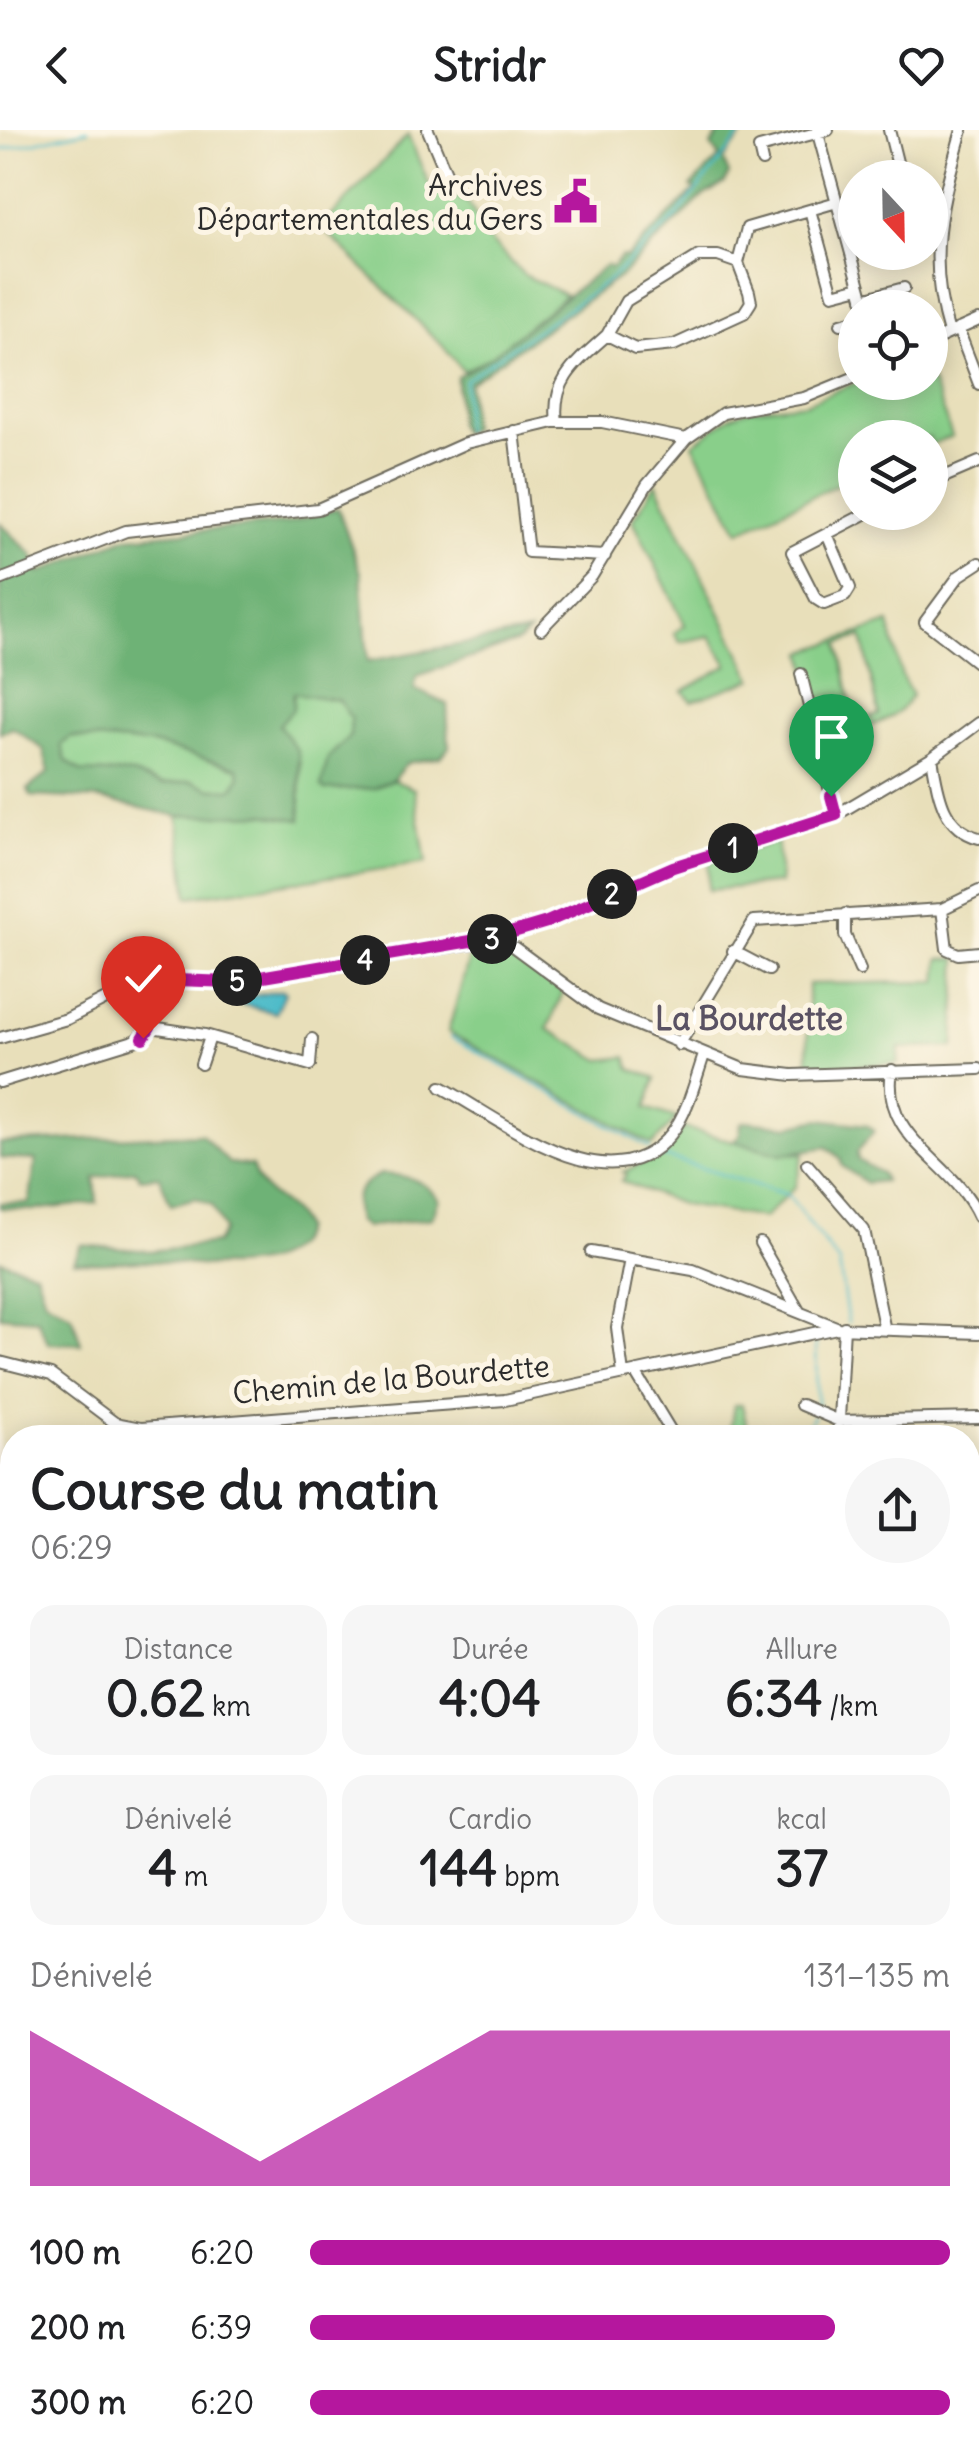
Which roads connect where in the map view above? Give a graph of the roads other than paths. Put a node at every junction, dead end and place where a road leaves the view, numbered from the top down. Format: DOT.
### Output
graph roads {
  1 [pos="428,130"];
  2 [pos="888,130"];
  3 [pos="962,130"];
  4 [pos="821,131"];
  5 [pos="896,160"];
  6 [pos="762,161"];
  7 [pos="446,173"];
  8 [pos="948,180"];
  9 [pos="838,208"];
  10 [pos="810,210"];
  11 [pos="738,263"];
  12 [pos="855,270"];
  13 [pos="936,270"];
  14 [pos="860,287"];
  15 [pos="904,288"];
  16 [pos="861,290"];
  17 [pos="899,290"];
  18 [pos="979,320"];
  19 [pos="953,331"];
  20 [pos="948,333"];
  21 [pos="607,335"];
  22 [pos="838,384"];
  23 [pos="979,384"];
  24 [pos="557,422"];
  25 [pos="514,431"];
  26 [pos="686,439"];
  27 [pos="979,462"];
  28 [pos="948,475"];
  29 [pos="838,528"];
  30 [pos="827,534"];
  31 [pos="605,556"];
  32 [pos="979,563"];
  33 [pos="0,580"];
  34 [pos="540,629"];
  35 [pos="979,664"];
  36 [pos="801,674"];
  37 [pos="979,723"];
  38 [pos="932,758"];
  39 [pos="836,815"];
  40 [pos="979,838"];
  41 [pos="979,891"];
  42 [pos="942,908"];
  43 [pos="844,914"];
  44 [pos="500,936"];
  45 [pos="733,951"];
  46 [pos="979,952"];
  47 [pos="769,970"];
  48 [pos="860,970"];
  49 [pos="150,979"];
  50 [pos="150,1027"];
  51 [pos="210,1036"];
  52 [pos="0,1038"];
  53 [pos="312,1038"];
  54 [pos="679,1045"];
  55 [pos="704,1055"];
  56 [pos="201,1064"];
  57 [pos="979,1068"];
  58 [pos="892,1070"];
  59 [pos="0,1082"];
  60 [pos="441,1087"];
  61 [pos="806,1164"];
  62 [pos="974,1196"];
  63 [pos="979,1217"];
  64 [pos="760,1244"];
  65 [pos="590,1252"];
  66 [pos="630,1259"];
  67 [pos="800,1312"];
  68 [pos="884,1326"];
  69 [pos="840,1327"];
  70 [pos="979,1333"];
  71 [pos="0,1362"];
  72 [pos="629,1373"];
  73 [pos="801,1405"];
  74 [pos="979,1418"];
  75 [pos="839,1421"];
  76 [pos="124,1425"];
  77 [pos="179,1425"];
  78 [pos="666,1425"];
  79 [pos="839,1425"];
  1 -- 7 [label="street"];
  2 -- 5 [label="street"];
  3 -- 8 [label="street"];
  4 -- 6 [label="street"];
  4 -- 9 [label="street"];
  9 -- 10 [label="street"];
  10 -- 11 [label="street"];
  10 -- 14 [label="street"];
  11 -- 21 [label="street"];
  11 -- 21 [label="street"];
  12 -- 14 [label="street"];
  13 -- 19 [label="street"];
  14 -- 16 [label="street"];
  15 -- 17 [label="street"];
  18 -- 19 [label="street"];
  19 -- 20 [label="street"];
  19 -- 23 [label="street"];
  21 -- 24 [label="street"];
  22 -- 26 [label="street"];
  24 -- 25 [label="street"];
  24 -- 26 [label="street"];
  25 -- 31 [label="street"];
  25 -- 33 [label="street"];
  26 -- 31 [label="street"];
  27 -- 28 [label="street"];
  29 -- 30 [label="street"];
  30 -- 30 [label="street"];
  31 -- 34 [label="street"];
  32 -- 35 [label="street"];
  36 -- 39 [label="street"];
  37 -- 38 [label="street"];
  38 -- 39 [label="street"];
  38 -- 40 [label="street"];
  39 -- 44 [label="street"];
  41 -- 42 [label="street"];
  42 -- 43 [label="street"];
  42 -- 46 [label="street"];
  43 -- 45 [label="street"];
  43 -- 48 [label="street"];
  44 -- 49 [label="street"];
  44 -- 54 [label="street"];
  45 -- 47 [label="street"];
  45 -- 54 [label="street"];
  49 -- 50 [label="street"];
  49 -- 52 [label="street"];
  50 -- 51 [label="street"];
  50 -- 59 [label="street"];
  51 -- 53 [label="street"];
  51 -- 56 [label="street"];
  54 -- 55 [label="street"];
  55 -- 58 [label="street"];
  55 -- 60 [label="street"];
  57 -- 58 [label="street"];
  58 -- 62 [label="street"];
  61 -- 68 [label="street"];
  62 -- 63 [label="street"];
  64 -- 67 [label="street"];
  65 -- 66 [label="street"];
  66 -- 67 [label="street"];
  66 -- 72 [label="street"];
  67 -- 69 [label="street"];
  68 -- 69 [label="street, Chemin de la Bourdette"];
  68 -- 70 [label="street, Chemin de la Bourdette"];
  69 -- 72 [label="street, Chemin de la Bourdette"];
  69 -- 75 [label="street"];
  71 -- 76 [label="street, Chemin de la Bourdette"];
  72 -- 77 [label="street, Chemin de la Bourdette"];
  72 -- 78 [label="street"];
  73 -- 75 [label="street"];
  74 -- 75 [label="street"];
  75 -- 79 [label="street"];
}
